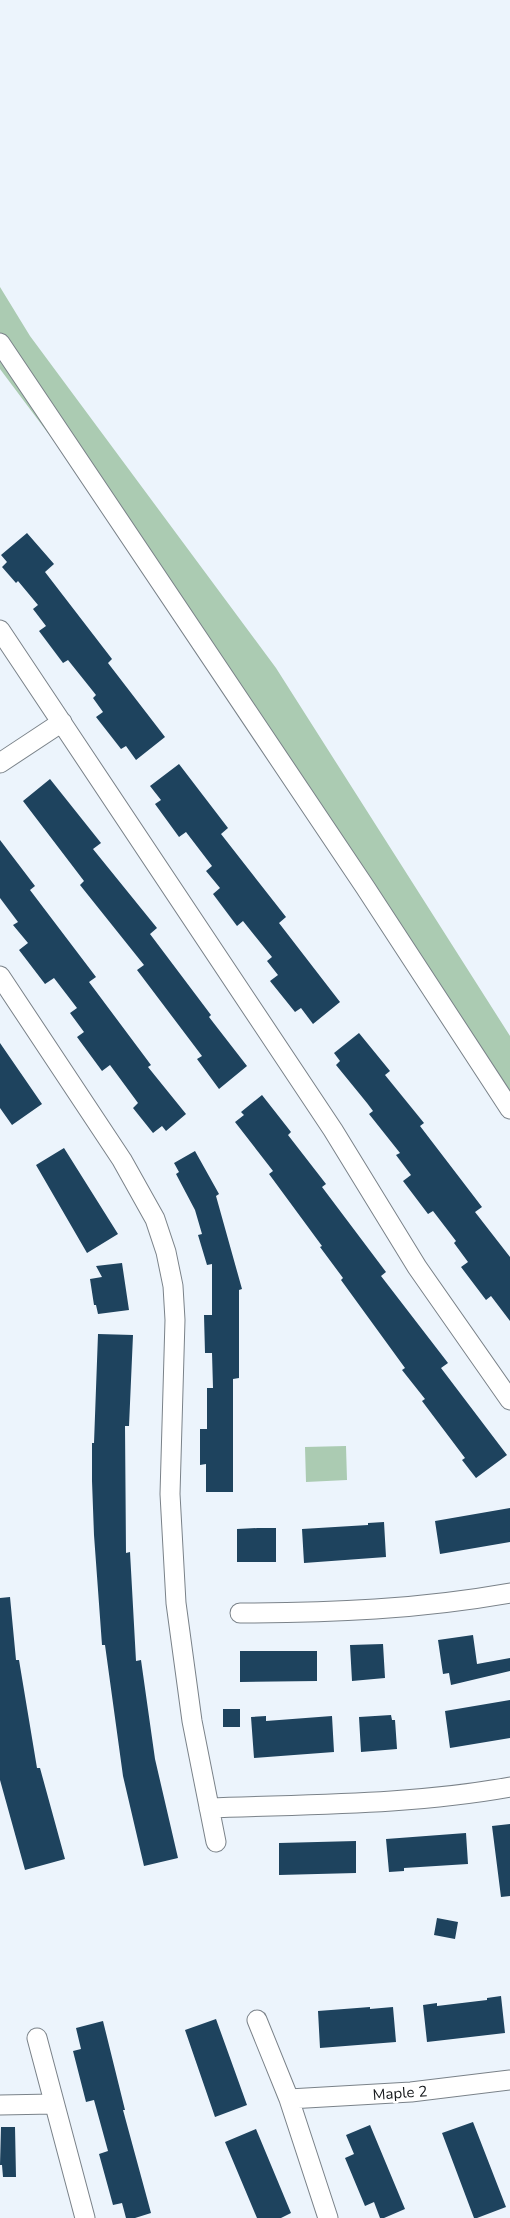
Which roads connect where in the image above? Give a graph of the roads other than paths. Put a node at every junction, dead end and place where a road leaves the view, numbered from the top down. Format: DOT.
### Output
graph roads {
  1 [pos="0,343"];
  2 [pos="0,630"];
  3 [pos="62,722"];
  4 [pos="0,763"];
  5 [pos="0,976"];
  6 [pos="510,1109"];
  7 [pos="510,1400"];
  8 [pos="510,1593"];
  9 [pos="240,1613"];
  10 [pos="510,1787"];
  11 [pos="209,1808"];
  12 [pos="216,1842"];
  13 [pos="257,2020"];
  14 [pos="37,2038"];
  15 [pos="508,2086"];
  16 [pos="290,2099"];
  17 [pos="53,2104"];
  18 [pos="0,2105"];
  19 [pos="85,2218"];
  20 [pos="328,2218"];
  1 -- 6 [label="street"];
  2 -- 3 [label="street"];
  3 -- 4 [label="street"];
  3 -- 7 [label="street"];
  5 -- 11 [label="street"];
  8 -- 9 [label="street"];
  10 -- 11 [label="street"];
  11 -- 12 [label="street"];
  13 -- 16 [label="street"];
  14 -- 17 [label="street"];
  15 -- 16 [label="street, Maple 2"];
  16 -- 20 [label="street"];
  17 -- 18 [label="street"];
  17 -- 19 [label="street"];
}
